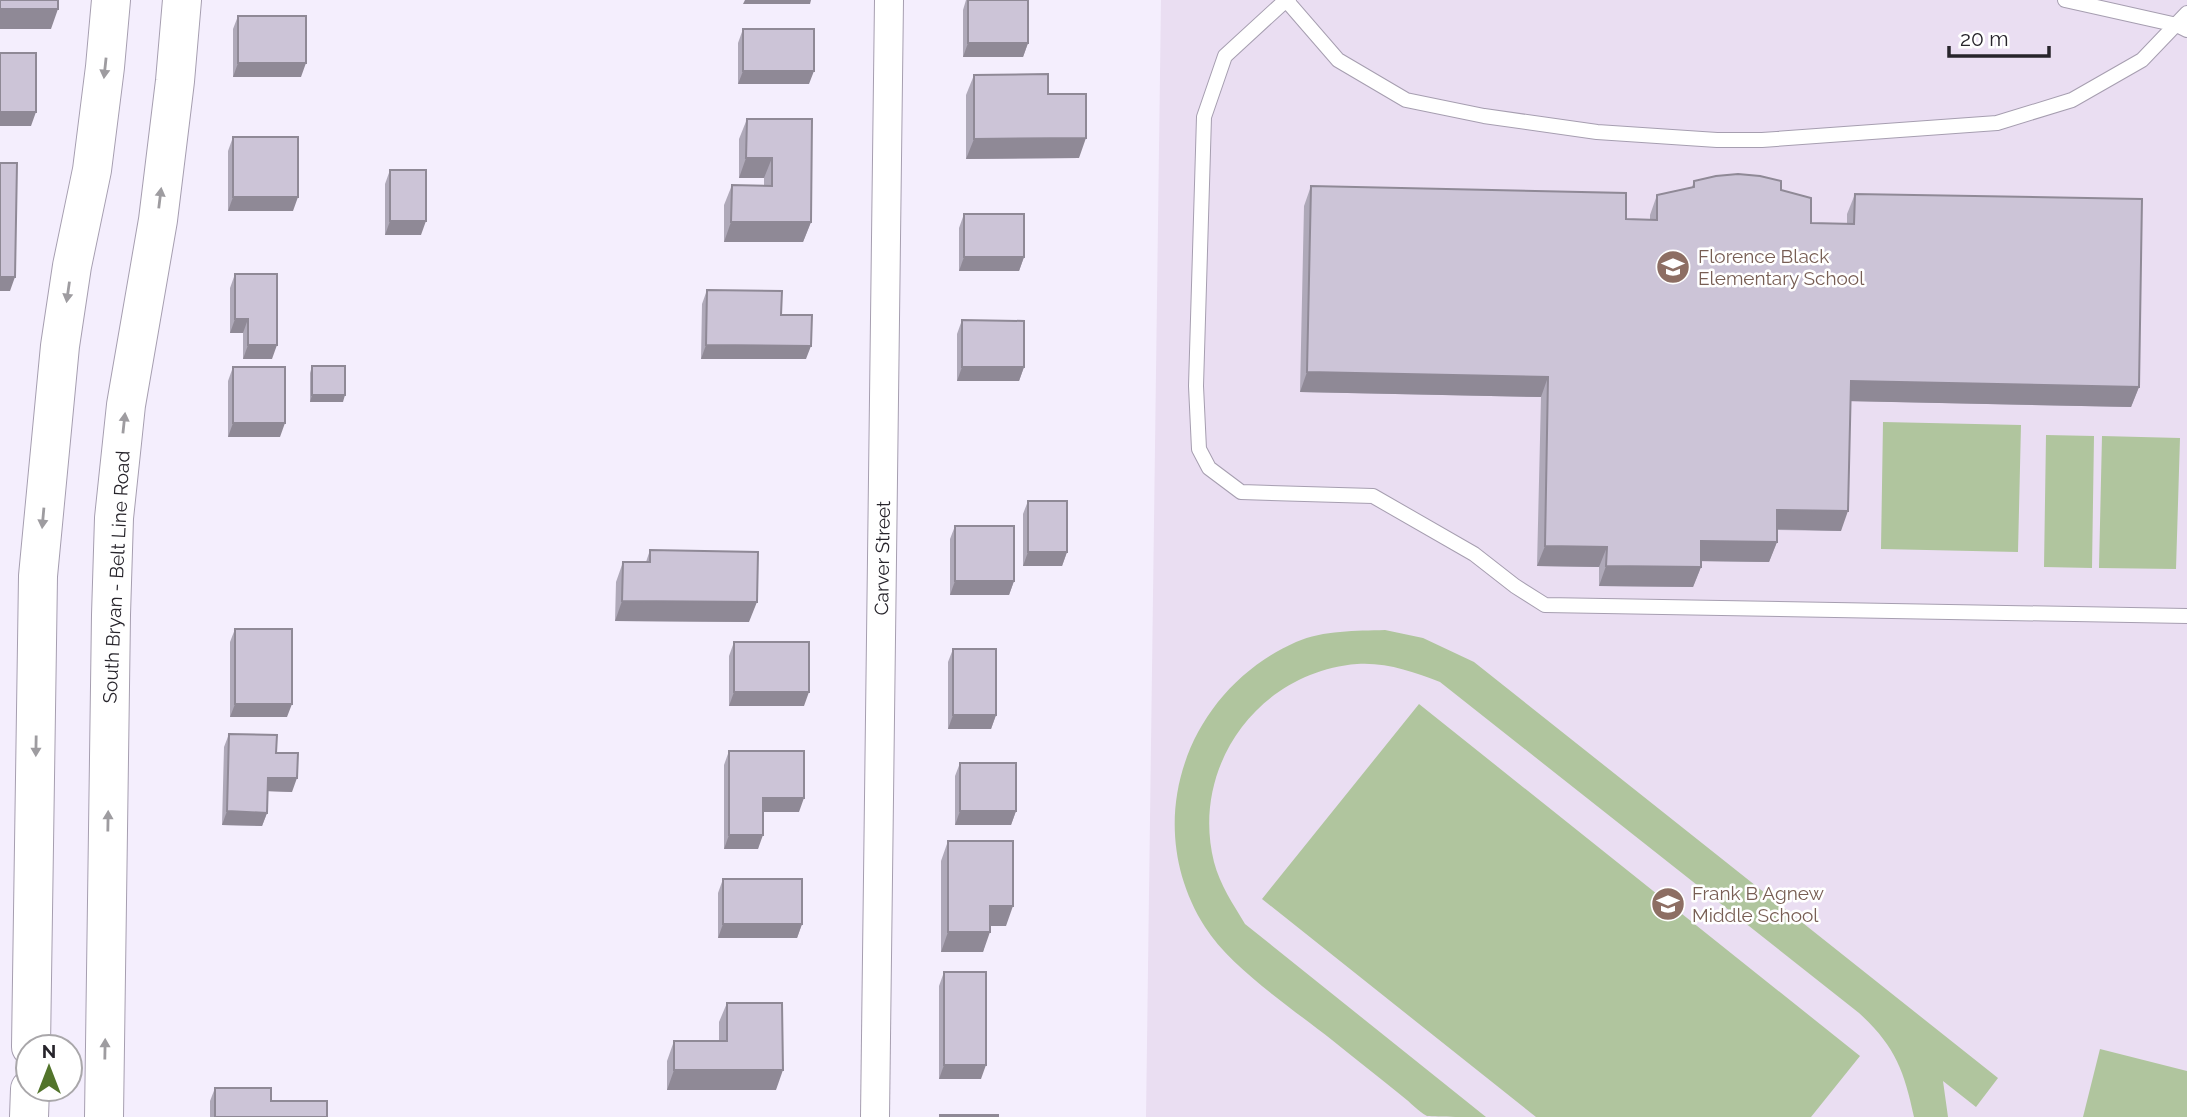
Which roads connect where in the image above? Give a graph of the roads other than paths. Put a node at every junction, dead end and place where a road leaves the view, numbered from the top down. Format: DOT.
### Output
graph roads {
  1 [pos="111,0"];
  2 [pos="182,0"];
  3 [pos="889,0"];
  4 [pos="1287,0"];
  5 [pos="2065,0"];
  6 [pos="2187,13"];
  7 [pos="2182,28"];
  8 [pos="2187,616"];
  9 [pos="31,1033"];
  10 [pos="104,1117"];
  11 [pos="875,1117"];
  1 -- 9 [label="main road, one-way"];
  10 -- 2 [label="main road, South Bryan - Belt Line Road, one-way"];
  3 -- 11 [label="street, Carver Street"];
  4 -- 7 [label="lane"];
  4 -- 8 [label="lane"];
  5 -- 7 [label="lane"];
  6 -- 7 [label="lane"];
}
